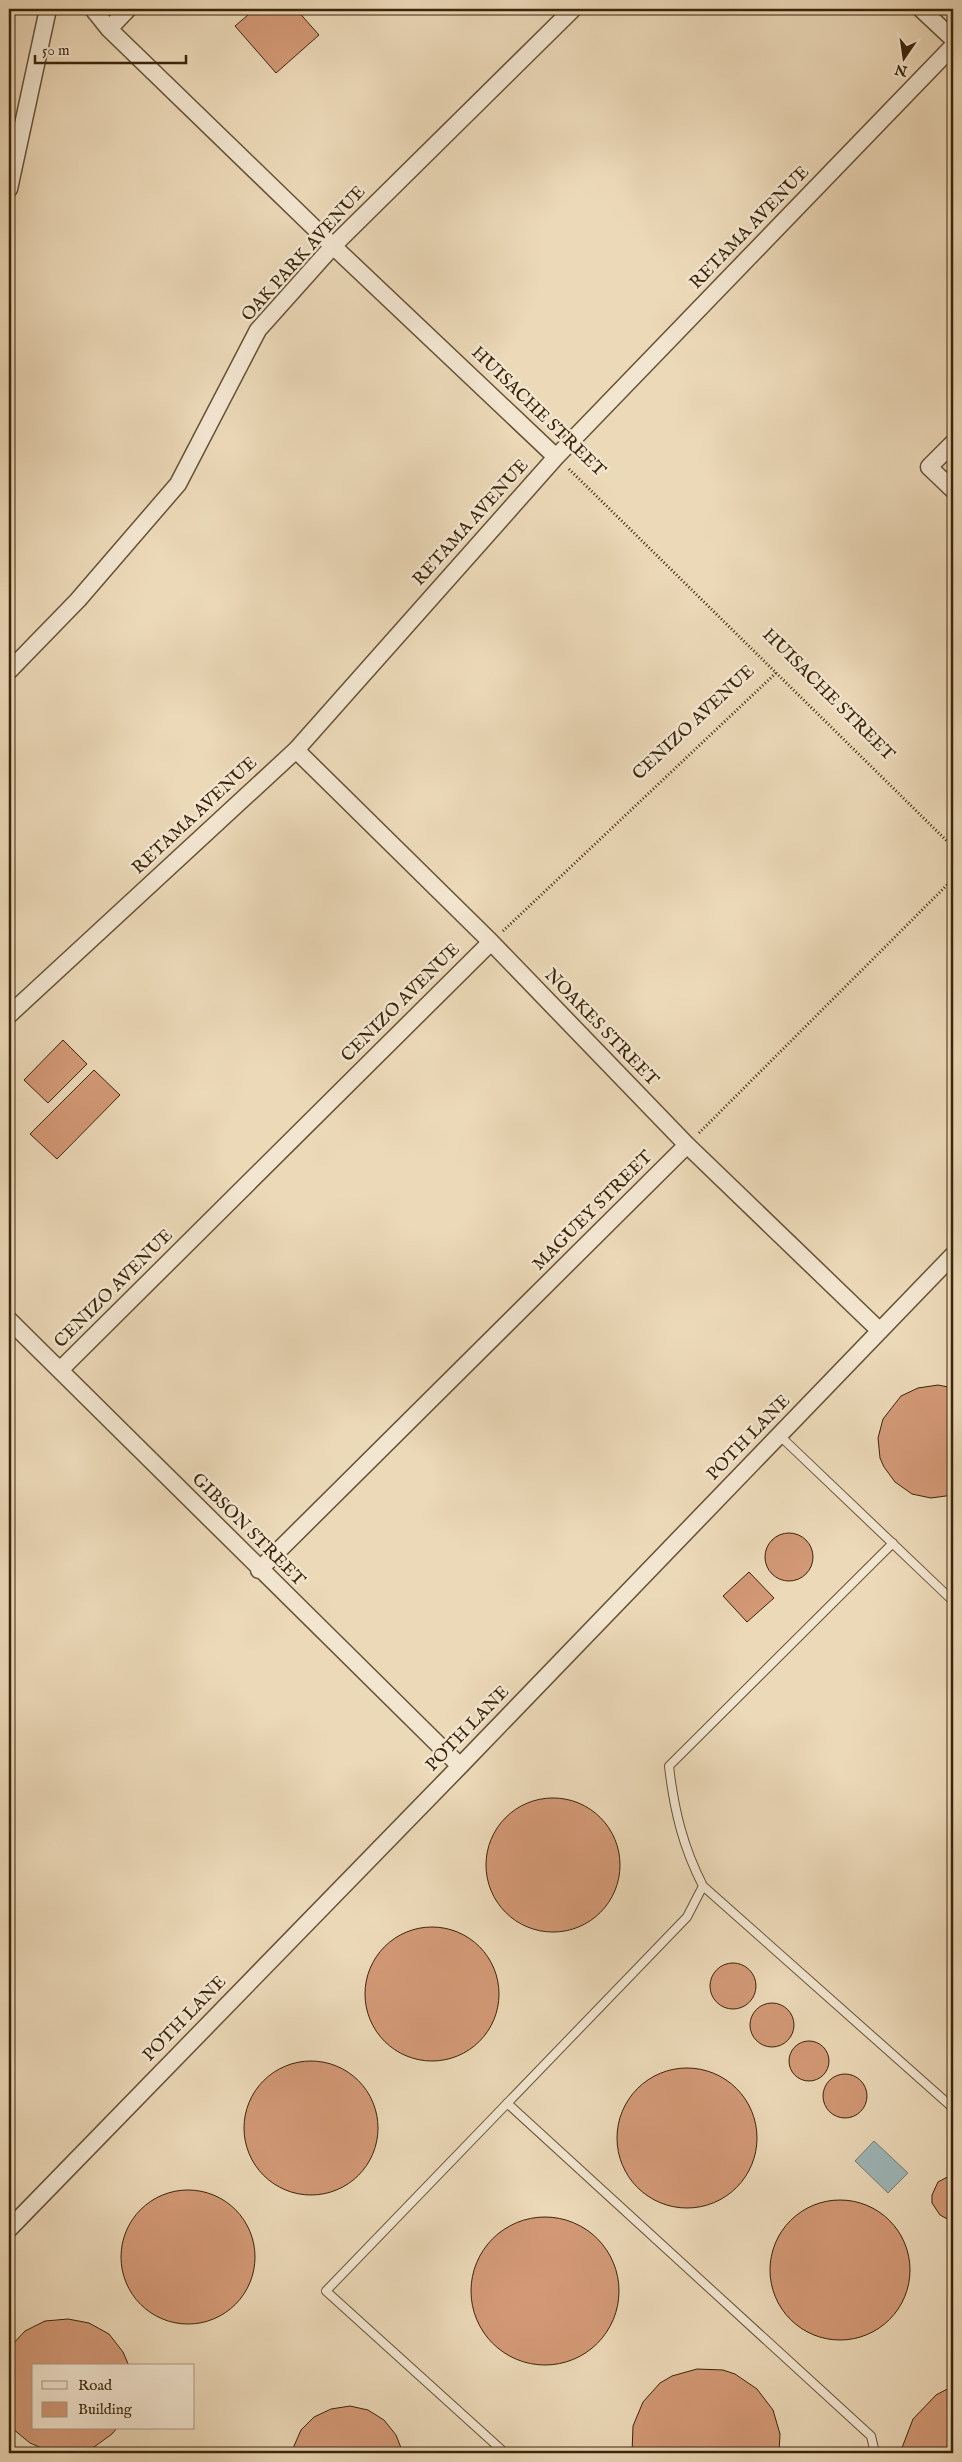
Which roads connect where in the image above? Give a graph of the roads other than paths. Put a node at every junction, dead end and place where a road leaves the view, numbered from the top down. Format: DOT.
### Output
graph roads {
  1 [pos="48,9"];
  2 [pos="92,9"];
  3 [pos="128,9"];
  4 [pos="573,9"];
  5 [pos="921,9"];
  6 [pos="109,29"];
  7 [pos="953,39"];
  8 [pos="953,46"];
  9 [pos="9,189"];
  10 [pos="333,246"];
  11 [pos="953,443"];
  12 [pos="556,457"];
  13 [pos="953,490"];
  14 [pos="9,671"];
  15 [pos="296,750"];
  16 [pos="490,942"];
  17 [pos="9,1015"];
  18 [pos="687,1145"];
  19 [pos="953,1255"];
  20 [pos="9,1320"];
  21 [pos="880,1331"];
  22 [pos="60,1370"];
  23 [pos="780,1435"];
  24 [pos="893,1543"];
  25 [pos="259,1570"];
  26 [pos="953,1601"];
  27 [pos="460,1766"];
  28 [pos="704,1886"];
  29 [pos="507,2103"];
  30 [pos="953,2108"];
  31 [pos="9,2229"];
  32 [pos="505,2453"];
  33 [pos="875,2453"];
  1 -- 9 [label="street"];
  2 -- 6 [label="street, HUISACHE STREET"];
  3 -- 6 [label="street"];
  4 -- 10 [label="street, OAK PARK AVENUE"];
  5 -- 7 [label="street"];
  6 -- 10 [label="street, HUISACHE STREET"];
  8 -- 12 [label="street, RETAMA AVENUE"];
  10 -- 12 [label="street, HUISACHE STREET"];
  10 -- 14 [label="street, OAK PARK AVENUE"];
  11 -- 13 [label="street"];
  12 -- 15 [label="street, RETAMA AVENUE"];
  15 -- 16 [label="street, NOAKES STREET"];
  15 -- 17 [label="street, RETAMA AVENUE"];
  16 -- 18 [label="street, NOAKES STREET"];
  16 -- 22 [label="street, CENIZO AVENUE"];
  18 -- 21 [label="street, NOAKES STREET"];
  18 -- 25 [label="street, MAGUEY STREET"];
  19 -- 21 [label="street, POTH LANE"];
  20 -- 22 [label="street, GIBSON STREET"];
  21 -- 23 [label="street, POTH LANE"];
  22 -- 25 [label="street, GIBSON STREET"];
  23 -- 24 [label="lane"];
  23 -- 27 [label="street, POTH LANE"];
  24 -- 26 [label="lane"];
  24 -- 28 [label="lane"];
  25 -- 27 [label="street, GIBSON STREET"];
  27 -- 31 [label="street, POTH LANE"];
  28 -- 29 [label="lane"];
  28 -- 30 [label="lane"];
  29 -- 32 [label="lane"];
  29 -- 33 [label="lane"];
}
